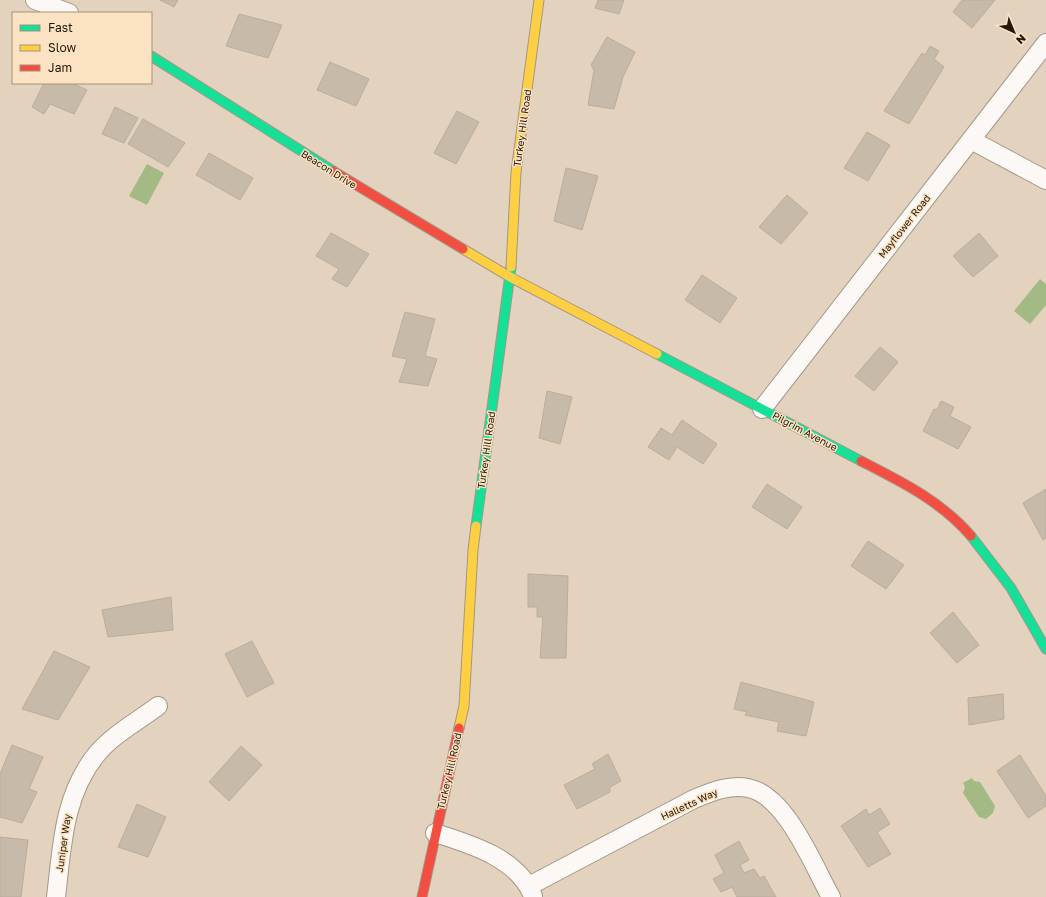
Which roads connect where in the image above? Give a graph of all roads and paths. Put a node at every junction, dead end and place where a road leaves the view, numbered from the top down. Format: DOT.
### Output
graph roads {
  1 [pos="35,0"];
  2 [pos="539,0"];
  3 [pos="66,12"];
  4 [pos="1046,43"];
  5 [pos="152,57"];
  6 [pos="971,140"];
  7 [pos="1046,180"];
  8 [pos="510,277"];
  9 [pos="762,409"];
  10 [pos="1046,648"];
  11 [pos="158,706"];
  12 [pos="435,834"];
  13 [pos="531,892"];
  14 [pos="56,897"];
  15 [pos="422,897"];
  16 [pos="831,897"];
  1 -- 3 [label="street"];
  2 -- 8 [label="street, Turkey Hill Road"];
  4 -- 6 [label="street, Mayflower Road"];
  5 -- 8 [label="street, Beacon Drive"];
  6 -- 7 [label="street"];
  6 -- 9 [label="street, Mayflower Road"];
  8 -- 9 [label="street, Pilgrim Avenue"];
  8 -- 12 [label="street, Turkey Hill Road"];
  9 -- 10 [label="street, Pilgrim Avenue"];
  11 -- 14 [label="street, Juniper Way"];
  12 -- 13 [label="street"];
  12 -- 15 [label="street, Turkey Hill Road"];
  13 -- 16 [label="street, Halletts Way"];
}
